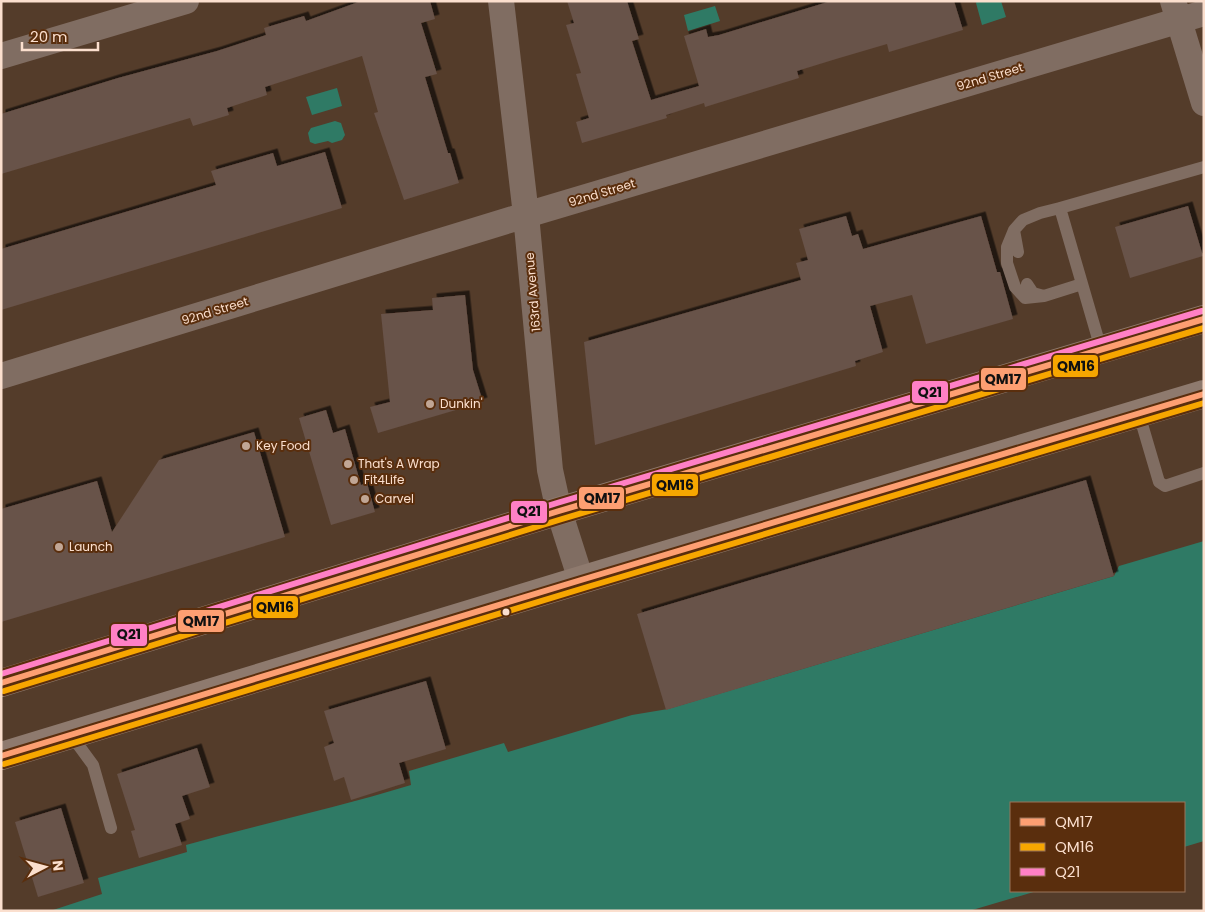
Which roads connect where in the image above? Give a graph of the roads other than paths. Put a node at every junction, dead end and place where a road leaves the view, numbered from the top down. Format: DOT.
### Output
graph roads {
  1 [pos="186,1"];
  2 [pos="501,1"];
  3 [pos="1176,11"];
  4 [pos="1204,13"];
  5 [pos="1,56"];
  6 [pos="1204,103"];
  7 [pos="1204,167"];
  8 [pos="1060,208"];
  9 [pos="526,215"];
  10 [pos="1014,230"];
  11 [pos="1018,252"];
  12 [pos="1027,284"];
  13 [pos="1082,284"];
  14 [pos="1044,296"];
  15 [pos="1204,319"];
  16 [pos="1101,349"];
  17 [pos="1,376"];
  18 [pos="1204,394"];
  19 [pos="1139,414"];
  20 [pos="1204,473"];
  21 [pos="559,511"];
  22 [pos="581,580"];
  23 [pos="1,683"];
  24 [pos="70,735"];
  25 [pos="1,756"];
  26 [pos="111,828"];
  1 -- 5 [label="street"];
  2 -- 9 [label="street, 163rd Avenue"];
  3 -- 4 [label="street, 92nd Street"];
  3 -- 6 [label="street"];
  3 -- 9 [label="street, 92nd Street"];
  7 -- 8 [label="lane"];
  8 -- 10 [label="lane"];
  8 -- 13 [label="lane"];
  9 -- 17 [label="street, 92nd Street"];
  9 -- 21 [label="street, 163rd Avenue"];
  10 -- 11 [label="lane"];
  10 -- 14 [label="lane"];
  12 -- 14 [label="lane"];
  13 -- 14 [label="lane"];
  13 -- 16 [label="lane"];
  15 -- 16 [label="main road"];
  16 -- 21 [label="main road"];
  18 -- 19 [label="main road"];
  19 -- 20 [label="lane"];
  19 -- 22 [label="main road"];
  21 -- 22 [label="street, 163rd Avenue"];
  21 -- 23 [label="main road"];
  22 -- 24 [label="main road"];
  24 -- 25 [label="main road"];
  24 -- 26 [label="lane"];
}
